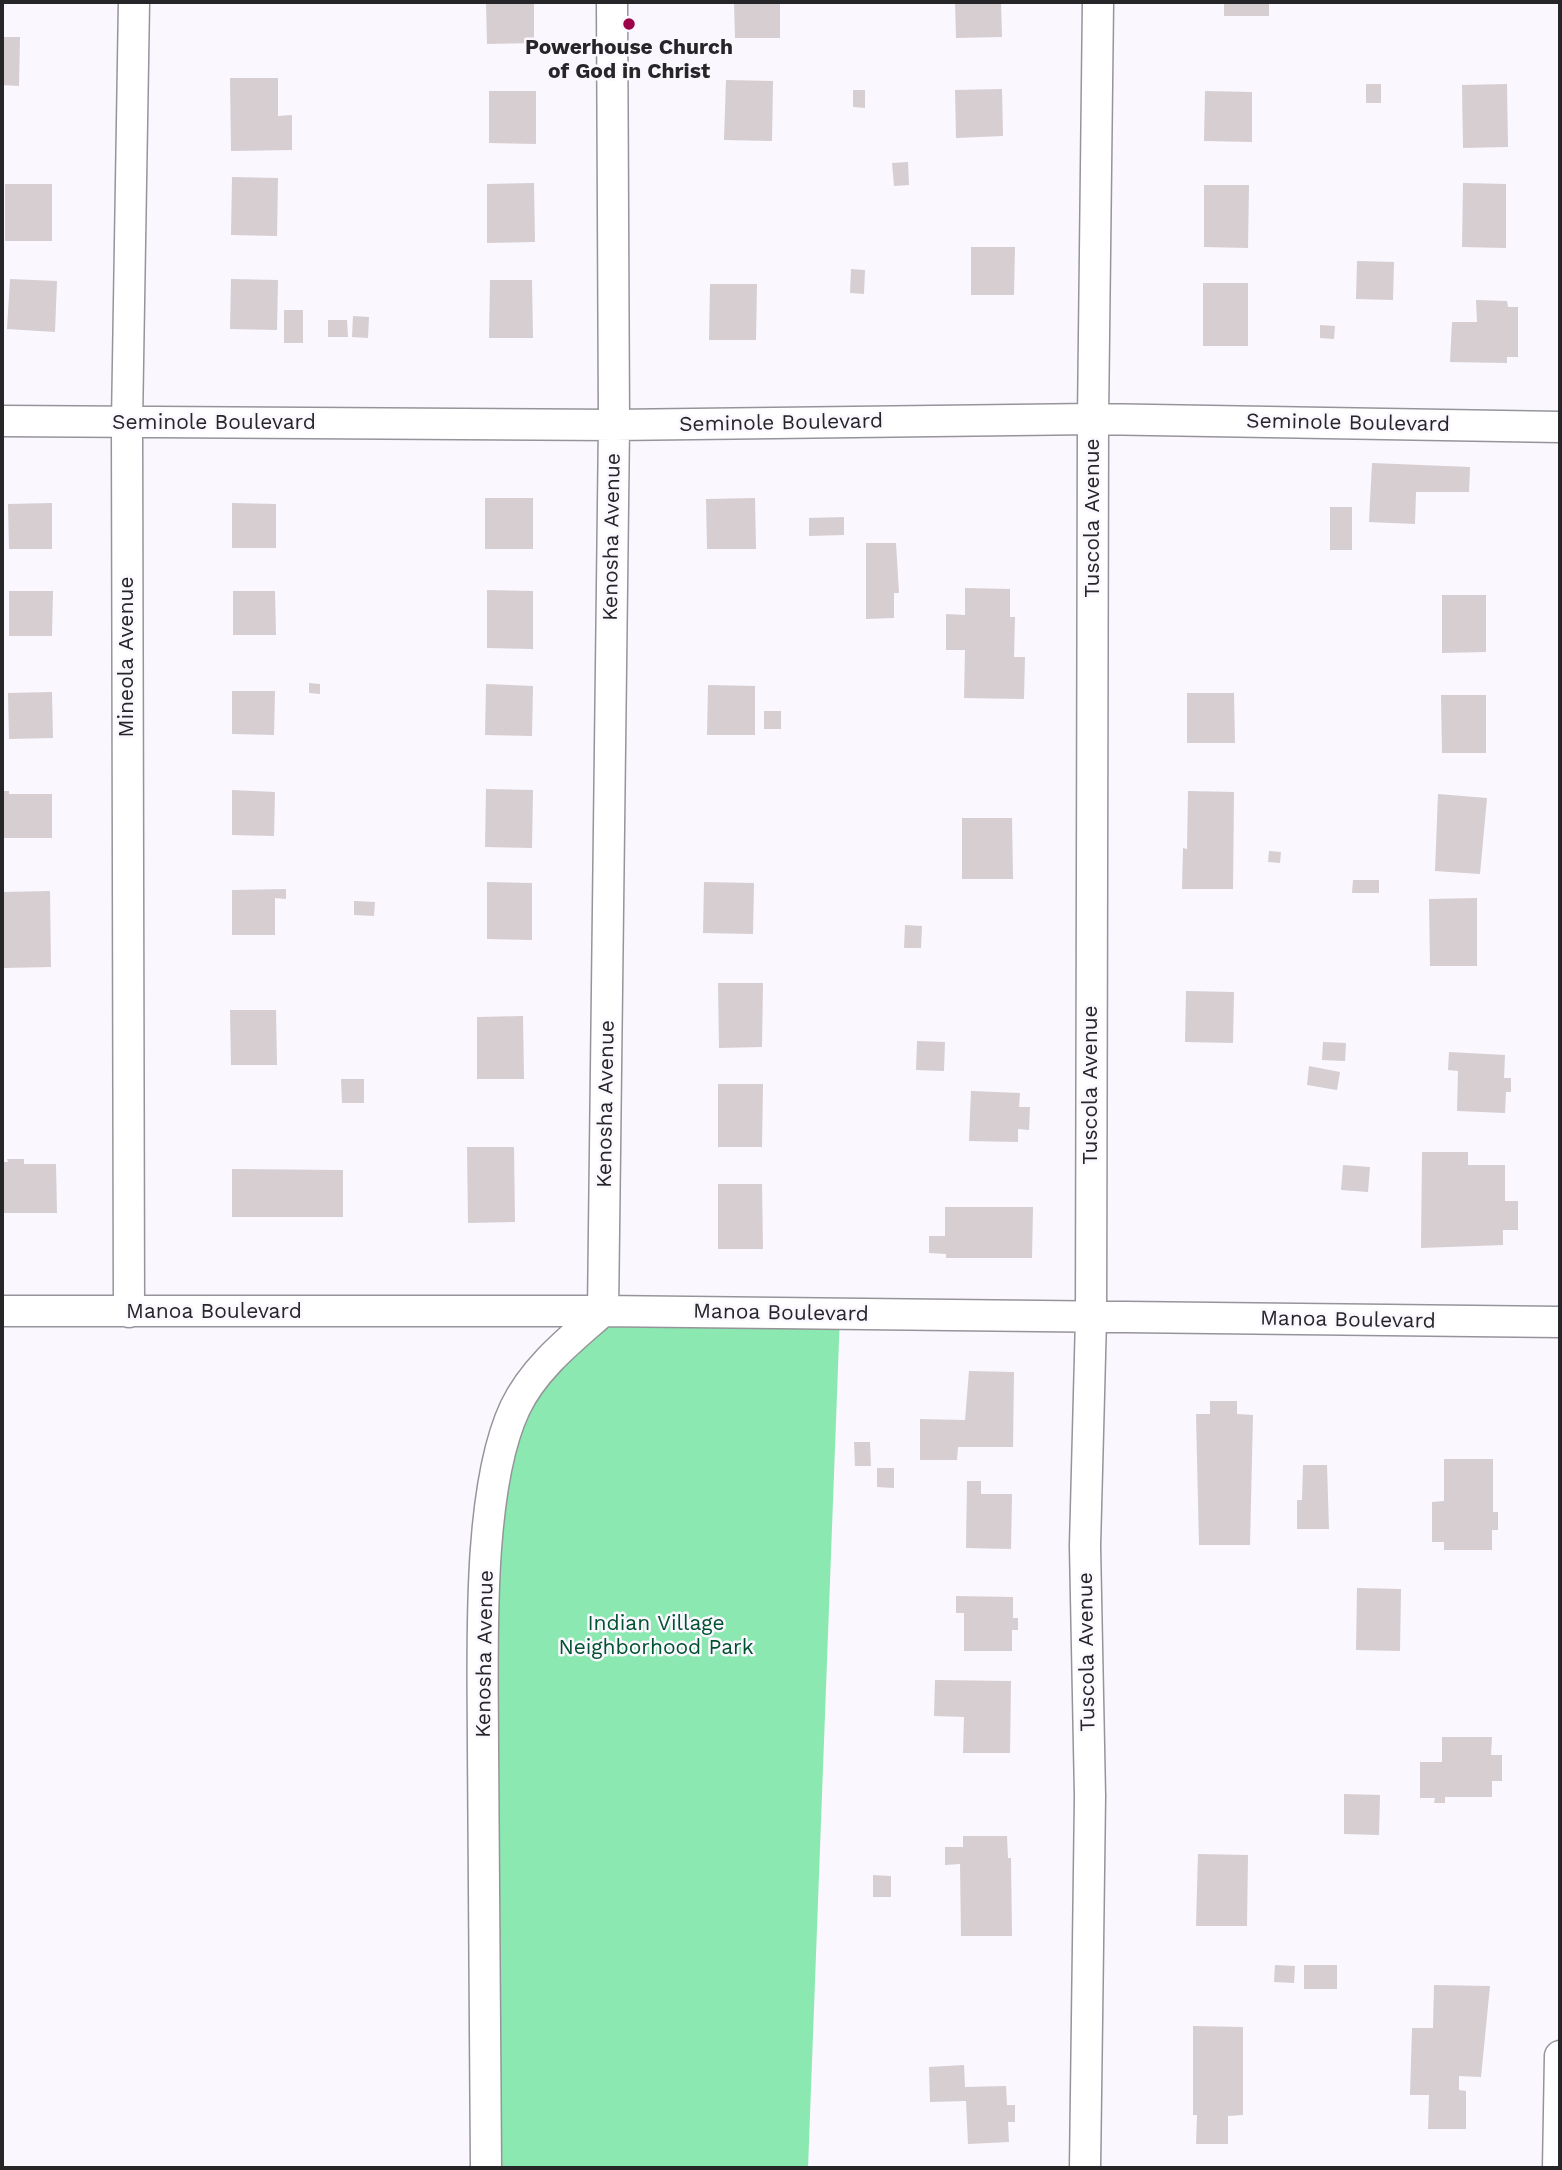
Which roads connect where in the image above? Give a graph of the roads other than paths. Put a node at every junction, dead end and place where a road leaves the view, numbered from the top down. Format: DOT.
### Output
graph roads {
  1 [pos="134,2"];
  2 [pos="612,2"];
  3 [pos="1098,2"];
  4 [pos="1093,419"];
  5 [pos="2,421"];
  6 [pos="127,423"];
  7 [pos="614,425"];
  8 [pos="1560,427"];
  9 [pos="2,1311"];
  10 [pos="603,1311"];
  11 [pos="129,1312"];
  12 [pos="1091,1318"];
  13 [pos="1560,1322"];
  14 [pos="1560,2056"];
  15 [pos="486,2168"];
  16 [pos="1085,2168"];
  17 [pos="1558,2168"];
  1 -- 6 [label="street, Mineola Avenue"];
  2 -- 7 [label="street, Kenosha Avenue"];
  3 -- 4 [label="street, Tuscola Avenue"];
  4 -- 7 [label="street, Seminole Boulevard"];
  4 -- 8 [label="street, Seminole Boulevard"];
  4 -- 12 [label="street, Tuscola Avenue"];
  5 -- 6 [label="street, Seminole Boulevard"];
  6 -- 7 [label="street, Seminole Boulevard"];
  6 -- 11 [label="street, Mineola Avenue"];
  7 -- 10 [label="street, Kenosha Avenue"];
  9 -- 11 [label="street, Manoa Boulevard"];
  10 -- 11 [label="street, Manoa Boulevard"];
  10 -- 12 [label="street, Manoa Boulevard"];
  10 -- 15 [label="street, Kenosha Avenue"];
  12 -- 13 [label="street, Manoa Boulevard"];
  12 -- 16 [label="street, Tuscola Avenue"];
  14 -- 17 [label="street"];
}
